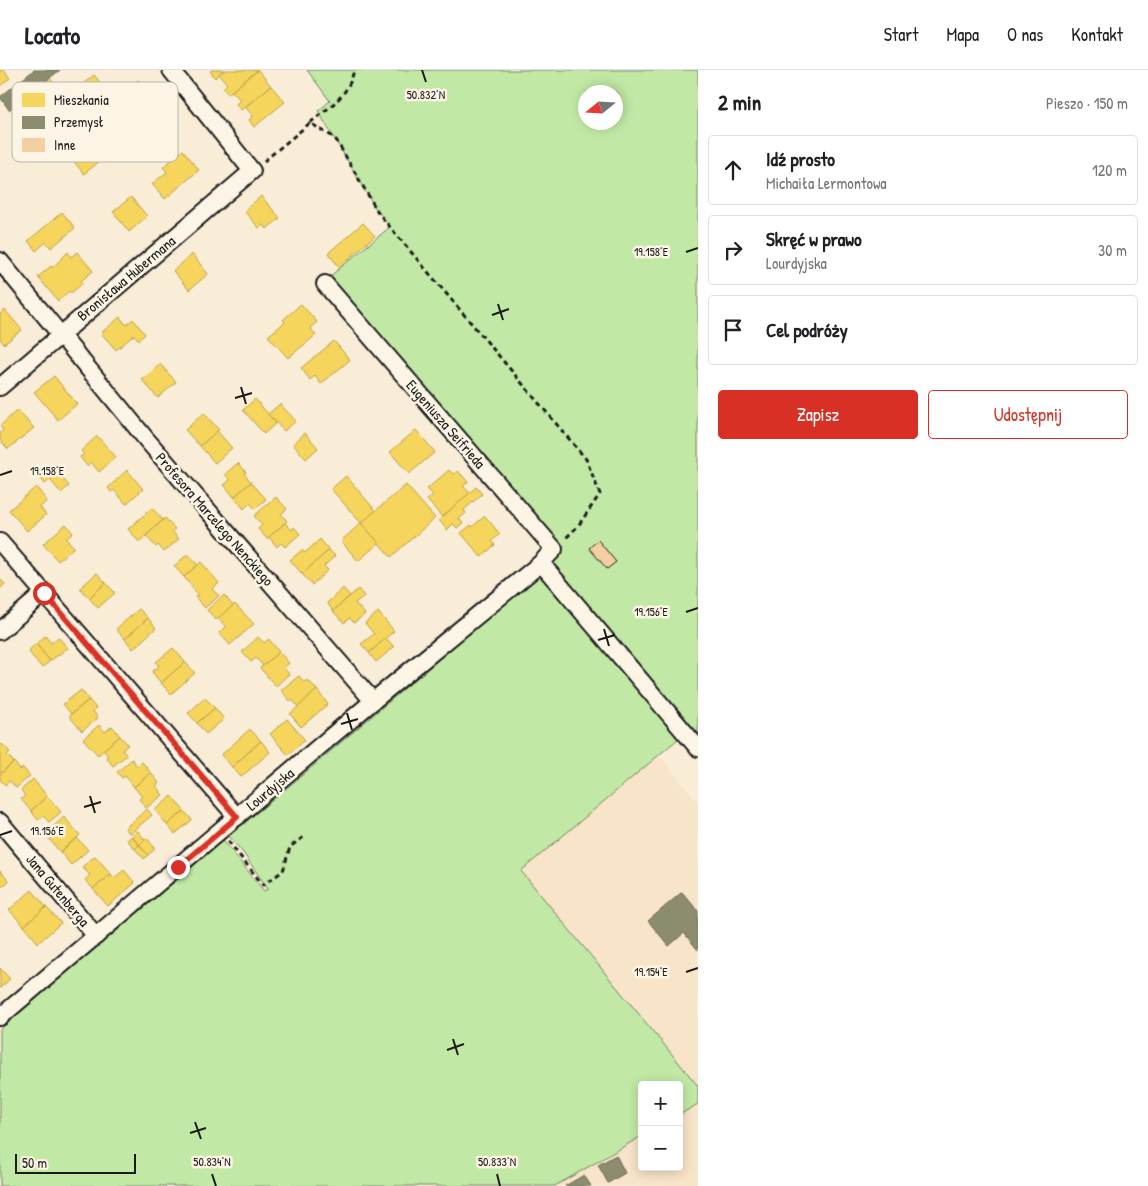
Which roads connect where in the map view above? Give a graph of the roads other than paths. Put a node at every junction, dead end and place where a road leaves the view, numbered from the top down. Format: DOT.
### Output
graph roads {
  1 [pos="171,70"];
  2 [pos="0,261"];
  3 [pos="325,284"];
  4 [pos="60,335"];
  5 [pos="0,387"];
  6 [pos="0,542"];
  7 [pos="541,563"];
  8 [pos="44,593"];
  9 [pos="0,631"];
  10 [pos="374,701"];
  11 [pos="698,748"];
  12 [pos="237,817"];
  13 [pos="0,822"];
  14 [pos="96,936"];
  15 [pos="0,1017"];
  1 -- 4 [label="street, Bronisława Hubermana"];
  2 -- 4 [label="street, Profesora Marcelego Nenckiego"];
  3 -- 7 [label="street, Eugeniusza Seifrieda"];
  4 -- 5 [label="street, Bronisława Hubermana"];
  4 -- 10 [label="street, Profesora Marcelego Nenckiego"];
  6 -- 8 [label="street"];
  7 -- 10 [label="street, Lourdyjska"];
  7 -- 11 [label="street"];
  8 -- 9 [label="street"];
  8 -- 12 [label="street"];
  10 -- 12 [label="street, Lourdyjska"];
  12 -- 14 [label="street, Lourdyjska"];
  13 -- 14 [label="street, Jana Gutenberga"];
  14 -- 15 [label="street, Lourdyjska"];
}
